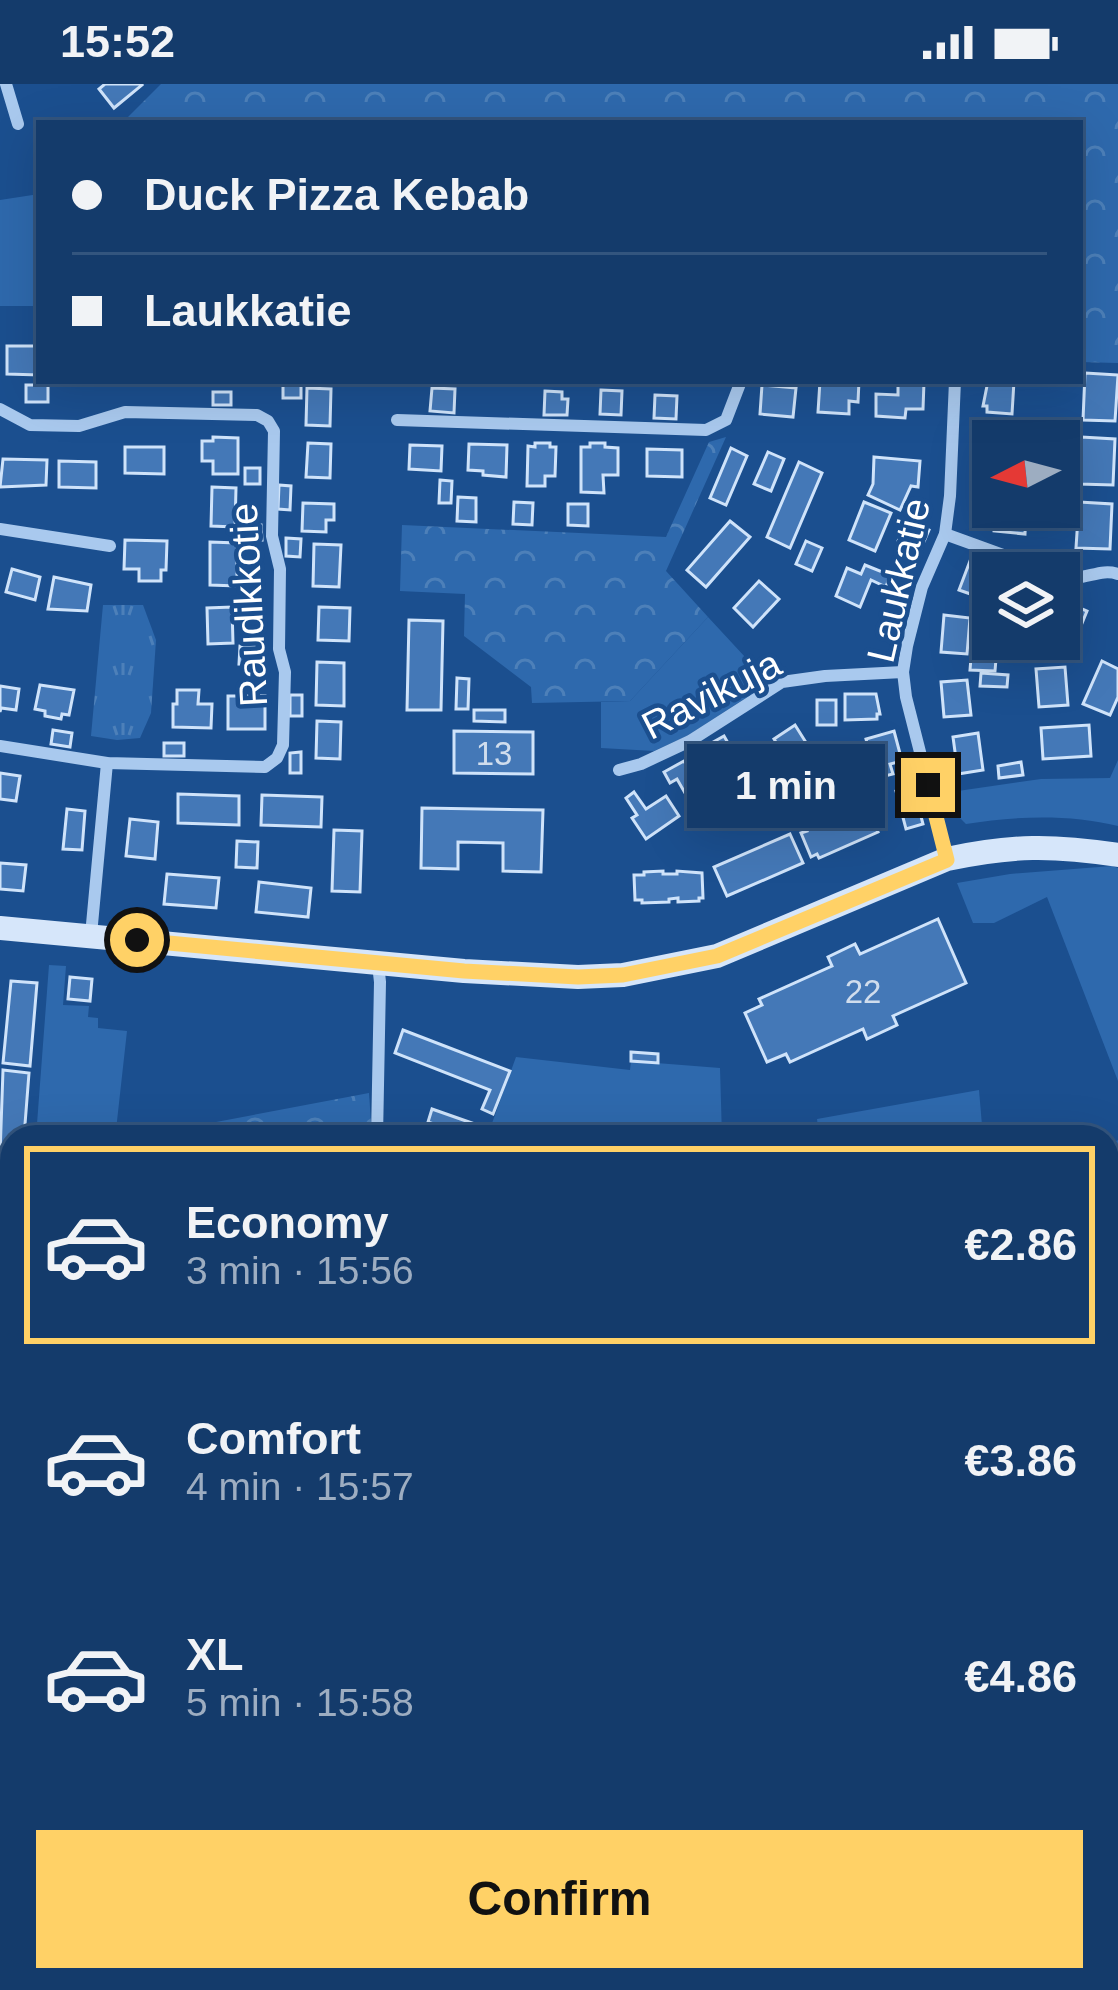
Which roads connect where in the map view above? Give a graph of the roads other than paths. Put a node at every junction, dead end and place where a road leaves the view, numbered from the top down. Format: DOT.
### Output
graph roads {
  1 [pos="6,84"];
  2 [pos="18,124"];
  3 [pos="740,384"];
  4 [pos="955,384"];
  5 [pos="0,410"];
  6 [pos="398,420"];
  7 [pos="0,529"];
  8 [pos="945,534"];
  9 [pos="110,546"];
  10 [pos="995,552"];
  11 [pos="1118,574"];
  12 [pos="1080,578"];
  13 [pos="903,672"];
  14 [pos="0,746"];
  15 [pos="107,763"];
  16 [pos="619,770"];
  17 [pos="1118,855"];
  18 [pos="947,860"];
  19 [pos="0,928"];
  20 [pos="91,936"];
  21 [pos="378,962"];
  22 [pos="377,1125"];
  1 -- 2 [label="street"];
  3 -- 6 [label="street"];
  4 -- 8 [label="street, Laukkatie"];
  5 -- 15 [label="street, Raudikkotie"];
  7 -- 9 [label="street"];
  8 -- 10 [label="street"];
  8 -- 13 [label="street, Laukkatie"];
  11 -- 12 [label="street"];
  13 -- 16 [label="street, Ravikuja"];
  13 -- 18 [label="street, Laukkatie"];
  14 -- 15 [label="street"];
  15 -- 20 [label="street"];
  17 -- 18 [label="street"];
  18 -- 21 [label="street"];
  19 -- 20 [label="street"];
  20 -- 21 [label="street"];
  21 -- 22 [label="street"];
}
